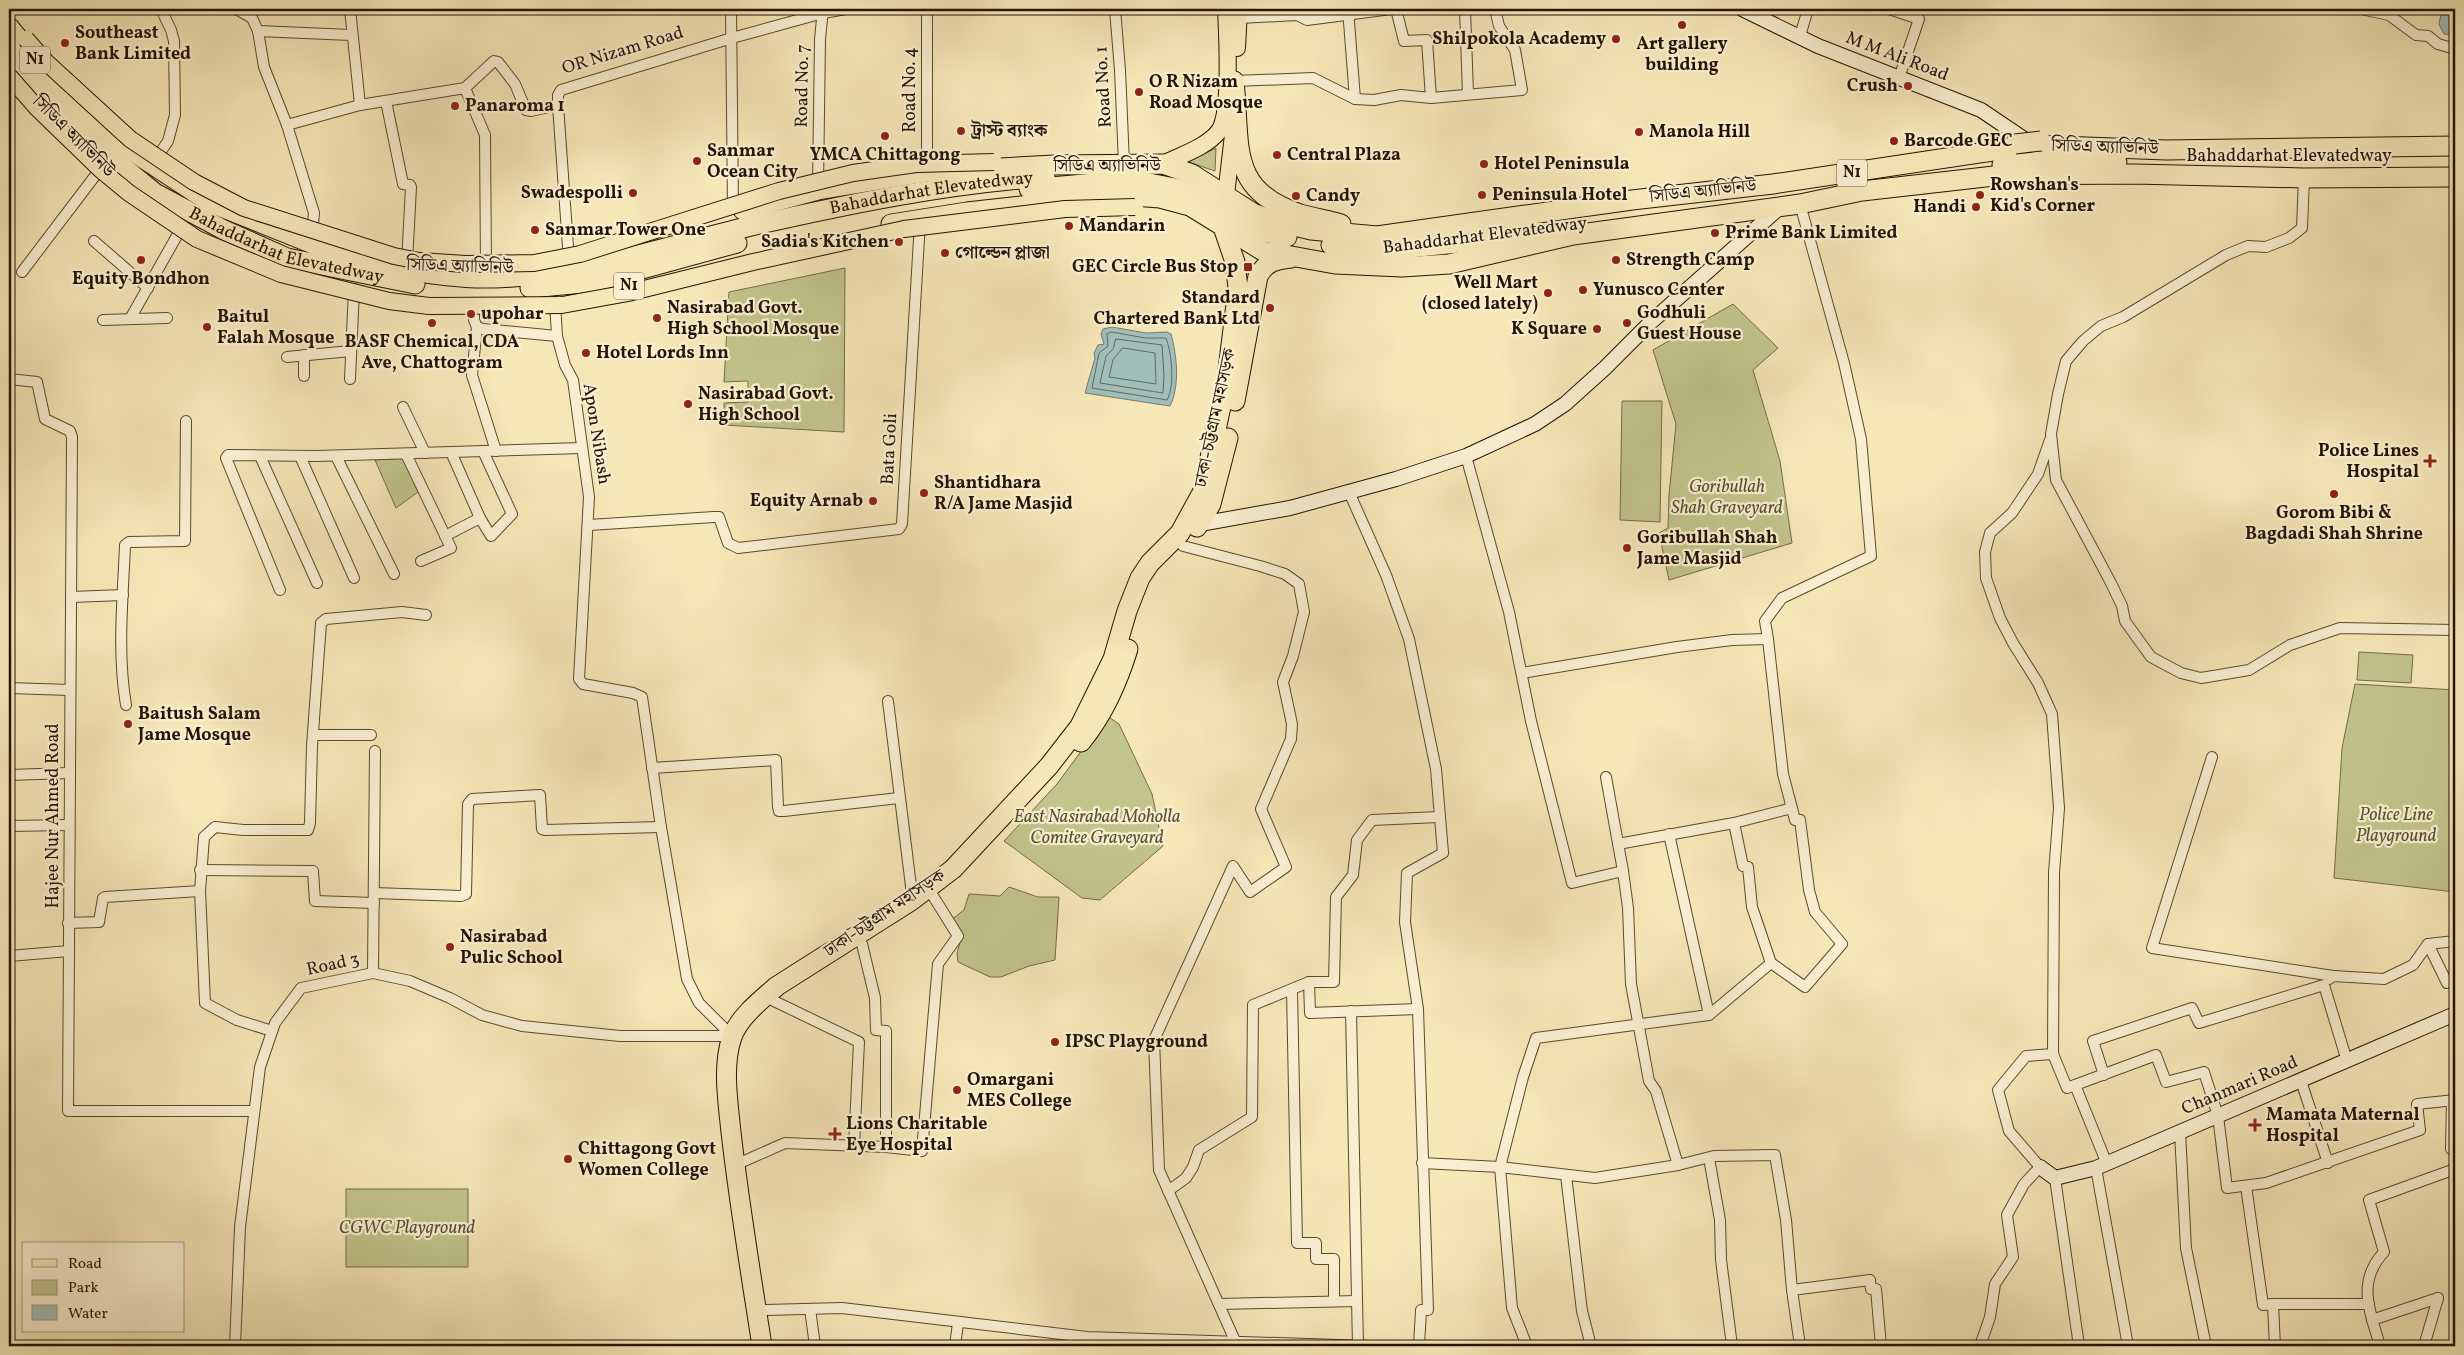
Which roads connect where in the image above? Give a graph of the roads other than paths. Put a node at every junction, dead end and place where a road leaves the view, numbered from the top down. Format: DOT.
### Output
graph roads {
  1 [pos="161,9"];
  2 [pos="236,9"];
  3 [pos="350,9"];
  4 [pos="731,9"];
  5 [pos="846,9"];
  6 [pos="927,9"];
  7 [pos="1115,9"];
  8 [pos="1391,9"];
  9 [pos="1396,9"];
  10 [pos="1465,9"];
  11 [pos="1495,9"];
  12 [pos="1742,9"];
  13 [pos="1808,9"];
  14 [pos="1889,9"];
  15 [pos="2361,9"];
  16 [pos="824,11"];
  17 [pos="1349,11"];
  18 [pos="1235,12"];
  19 [pos="1762,13"];
  20 [pos="9,18"];
  21 [pos="9,27"];
  22 [pos="258,31"];
  23 [pos="352,34"];
  24 [pos="1800,36"];
  25 [pos="732,38"];
  26 [pos="9,41"];
  27 [pos="2455,49"];
  28 [pos="9,54"];
  29 [pos="9,74"];
  30 [pos="1899,78"];
  31 [pos="1234,81"];
  32 [pos="465,88"];
  33 [pos="1468,94"];
  34 [pos="1431,98"];
  35 [pos="1355,99"];
  36 [pos="558,100"];
  37 [pos="386,101"];
  38 [pos="360,105"];
  39 [pos="287,125"];
  40 [pos="2030,143"];
  41 [pos="2455,145"];
  42 [pos="2455,156"];
  43 [pos="1124,164"];
  44 [pos="1163,164"];
  45 [pos="152,165"];
  46 [pos="1049,165"];
  47 [pos="2455,166"];
  48 [pos="101,168"];
  49 [pos="927,172"];
  50 [pos="2455,177"];
  51 [pos="2304,178"];
  52 [pos="818,190"];
  53 [pos="1664,190"];
  54 [pos="1226,195"];
  55 [pos="1800,204"];
  56 [pos="1190,206"];
  57 [pos="1780,206"];
  58 [pos="733,212"];
  59 [pos="920,219"];
  60 [pos="183,225"];
  61 [pos="1224,227"];
  62 [pos="1377,236"];
  63 [pos="94,241"];
  64 [pos="312,244"];
  65 [pos="1299,257"];
  66 [pos="570,262"];
  67 [pos="407,266"];
  68 [pos="22,272"];
  69 [pos="486,272"];
  70 [pos="148,288"];
  71 [pos="354,289"];
  72 [pos="554,298"];
  73 [pos="474,303"];
  74 [pos="167,318"];
  75 [pos="130,319"];
  76 [pos="103,320"];
  77 [pos="477,326"];
  78 [pos="557,336"];
  79 [pos="351,351"];
  80 [pos="304,355"];
  81 [pos="287,357"];
  82 [pos="304,376"];
  83 [pos="9,379"];
  84 [pos="350,379"];
  85 [pos="403,407"];
  86 [pos="186,421"];
  87 [pos="2052,434"];
  88 [pos="582,448"];
  89 [pos="483,451"];
  90 [pos="496,451"];
  91 [pos="451,452"];
  92 [pos="425,453"];
  93 [pos="406,454"];
  94 [pos="260,456"];
  95 [pos="300,456"];
  96 [pos="336,456"];
  97 [pos="1466,456"];
  98 [pos="1349,492"];
  99 [pos="480,518"];
  100 [pos="1200,524"];
  101 [pos="589,525"];
  102 [pos="446,536"];
  103 [pos="1183,546"];
  104 [pos="421,561"];
  105 [pos="394,574"];
  106 [pos="354,578"];
  107 [pos="317,583"];
  108 [pos="280,590"];
  109 [pos="123,595"];
  110 [pos="71,597"];
  111 [pos="426,615"];
  112 [pos="2455,630"];
  113 [pos="1768,639"];
  114 [pos="1522,673"];
  115 [pos="9,688"];
  116 [pos="70,690"];
  117 [pos="888,701"];
  118 [pos="126,705"];
  119 [pos="313,735"];
  120 [pos="372,735"];
  121 [pos="375,751"];
  122 [pos="2212,757"];
  123 [pos="652,768"];
  124 [pos="69,774"];
  125 [pos="9,775"];
  126 [pos="1606,777"];
  127 [pos="899,798"];
  128 [pos="1792,808"];
  129 [pos="1439,818"];
  130 [pos="1734,823"];
  131 [pos="69,825"];
  132 [pos="9,826"];
  133 [pos="661,827"];
  134 [pos="1670,834"];
  135 [pos="1618,844"];
  136 [pos="200,870"];
  137 [pos="1623,871"];
  138 [pos="200,891"];
  139 [pos="933,896"];
  140 [pos="374,898"];
  141 [pos="914,904"];
  142 [pos="68,923"];
  143 [pos="2455,941"];
  144 [pos="862,944"];
  145 [pos="2428,944"];
  146 [pos="69,950"];
  147 [pos="9,956"];
  148 [pos="1771,963"];
  149 [pos="373,973"];
  150 [pos="2333,976"];
  151 [pos="2455,981"];
  152 [pos="1309,982"];
  153 [pos="2324,985"];
  154 [pos="1292,990"];
  155 [pos="774,1001"];
  156 [pos="1418,1009"];
  157 [pos="1351,1010"];
  158 [pos="2455,1014"];
  159 [pos="1708,1015"];
  160 [pos="1638,1026"];
  161 [pos="272,1032"];
  162 [pos="732,1036"];
  163 [pos="2053,1054"];
  164 [pos="2347,1061"];
  165 [pos="2104,1075"];
  166 [pos="2300,1081"];
  167 [pos="2076,1085"];
  168 [pos="2454,1100"];
  169 [pos="254,1111"];
  170 [pos="2218,1116"];
  171 [pos="2180,1132"];
  172 [pos="854,1146"];
  173 [pos="886,1147"];
  174 [pos="2455,1149"];
  175 [pos="1709,1158"];
  176 [pos="742,1162"];
  177 [pos="2328,1163"];
  178 [pos="1422,1164"];
  179 [pos="1678,1165"];
  180 [pos="2102,1166"];
  181 [pos="1500,1167"];
  182 [pos="2040,1167"];
  183 [pos="2455,1169"];
  184 [pos="1566,1175"];
  185 [pos="2055,1178"];
  186 [pos="2246,1186"];
  187 [pos="1168,1191"];
  188 [pos="1792,1290"];
  189 [pos="1334,1301"];
  190 [pos="1357,1301"];
  191 [pos="1219,1304"];
  192 [pos="2273,1304"];
  193 [pos="2369,1304"];
  194 [pos="810,1309"];
  195 [pos="765,1310"];
  196 [pos="2372,1320"];
  197 [pos="958,1323"];
  198 [pos="1086,1342"];
  199 [pos="1236,1342"];
  200 [pos="1293,1345"];
  201 [pos="235,1346"];
  202 [pos="762,1346"];
  203 [pos="771,1346"];
  204 [pos="815,1346"];
  205 [pos="955,1346"];
  206 [pos="1358,1346"];
  207 [pos="1369,1346"];
  208 [pos="1419,1346"];
  209 [pos="1527,1346"];
  210 [pos="1591,1346"];
  211 [pos="1732,1346"];
  212 [pos="1800,1346"];
  213 [pos="1881,1346"];
  214 [pos="1980,1346"];
  215 [pos="2078,1346"];
  216 [pos="2128,1346"];
  217 [pos="2206,1346"];
  218 [pos="2275,1346"];
  219 [pos="2380,1346"];
  220 [pos="2424,1346"];
  1 -- 45 [label="street"];
  2 -- 22 [label="street"];
  3 -- 23 [label="street"];
  4 -- 25 [label="street"];
  5 -- 16 [label="street, OR Nizam Road"];
  6 -- 49 [label="street, Road No. 4"];
  7 -- 43 [label="street, Road No. 1"];
  8 -- 17 [label="street"];
  9 -- 34 [label="street"];
  10 -- 33 [label="street"];
  11 -- 33 [label="street"];
  12 -- 19 [label="street, M M Ali Road"];
  13 -- 24 [label="street"];
  14 -- 30 [label="street"];
  15 -- 27 [label="street"];
  16 -- 25 [label="street, OR Nizam Road"];
  16 -- 52 [label="street, Road No. 7"];
  17 -- 18 [label="street"];
  17 -- 35 [label="street"];
  18 -- 31 [label="main road"];
  18 -- 44 [label="main road"];
  19 -- 24 [label="street, M M Ali Road"];
  20 -- 46 [label="main road, bridge"];
  21 -- 45 [label="highway, সিডিএ অ্যাভিনিউ / N1"];
  22 -- 23 [label="street"];
  22 -- 39 [label="street"];
  23 -- 38 [label="street"];
  24 -- 30 [label="street, M M Ali Road"];
  25 -- 36 [label="street, OR Nizam Road"];
  25 -- 58 [label="street"];
  26 -- 42 [label="highway, Bahaddarhat Elevatedway"];
  28 -- 47 [label="highway, Bahaddarhat Elevatedway"];
  29 -- 48 [label="highway, সিডিএ অ্যাভিনিউ / N1"];
  29 -- 56 [label="main road, bridge"];
  30 -- 40 [label="street, M M Ali Road"];
  31 -- 35 [label="street"];
  31 -- 54 [label="main road"];
  31 -- 62 [label="highway"];
  32 -- 36 [label="street, OR Nizam Road"];
  32 -- 37 [label="street"];
  32 -- 69 [label="street"];
  33 -- 34 [label="street"];
  34 -- 35 [label="street"];
  36 -- 66 [label="street"];
  37 -- 38 [label="street"];
  37 -- 67 [label="street"];
  38 -- 39 [label="street"];
  39 -- 64 [label="street"];
  40 -- 41 [label="highway"];
  40 -- 53 [label="highway"];
  40 -- 62 [label="highway, সিডিএ অ্যাভিনিউ / N1"];
  43 -- 44 [label="highway, সিডিএ অ্যাভিনিউ / N1"];
  43 -- 46 [label="highway, সিডিএ অ্যাভিনিউ / N1"];
  44 -- 54 [label="highway, সিডিএ অ্যাভিনিউ / N1"];
  45 -- 64 [label="highway, সিডিএ অ্যাভিনিউ / N1"];
  46 -- 49 [label="highway, সিডিএ অ্যাভিনিউ / N1"];
  48 -- 60 [label="highway, সিডিএ অ্যাভিনিউ / N1"];
  48 -- 68 [label="street"];
  49 -- 52 [label="highway, সিডিএ অ্যাভিনিউ / N1"];
  50 -- 51 [label="highway, সিডিএ অ্যাভিনিউ / N1"];
  51 -- 55 [label="highway, সিডিএ অ্যাভিনিউ / N1"];
  51 -- 87 [label="street"];
  52 -- 58 [label="highway, সিডিএ অ্যাভিনিউ / N1"];
  54 -- 62 [label="highway, সিডিএ অ্যাভিনিউ / N1"];
  55 -- 57 [label="highway, সিডিএ অ্যাভিনিউ / N1"];
  55 -- 113 [label="street"];
  56 -- 59 [label="highway, সিডিএ অ্যাভিনিউ / N1"];
  56 -- 61 [label="highway, সিডিএ অ্যাভিনিউ / N1"];
  57 -- 65 [label="highway, সিডিএ অ্যাভিনিউ / N1"];
  57 -- 97 [label="street"];
  58 -- 66 [label="highway, সিডিএ অ্যাভিনিউ / N1"];
  59 -- 72 [label="highway, সিডিএ অ্যাভিনিউ / N1"];
  59 -- 101 [label="street, Bata Goli"];
  60 -- 70 [label="street"];
  60 -- 71 [label="highway, সিডিএ অ্যাভিনিউ / N1"];
  61 -- 65 [label="highway, সিডিএ অ্যাভিনিউ / N1"];
  61 -- 141 [label="highway, ঢাকা-চট্টগ্রাম মহাসড়ক / N1"];
  63 -- 70 [label="street"];
  64 -- 67 [label="highway, সিডিএ অ্যাভিনিউ / N1"];
  65 -- 100 [label="highway, ঢাকা-চট্টগ্রাম মহাসড়ক / N1"];
  66 -- 69 [label="highway, সিডিএ অ্যাভিনিউ / N1"];
  67 -- 69 [label="highway, সিডিএ অ্যাভিনিউ / N1"];
  70 -- 75 [label="street"];
  71 -- 73 [label="highway, সিডিএ অ্যাভিনিউ / N1"];
  71 -- 79 [label="street"];
  72 -- 73 [label="highway, সিডিএ অ্যাভিনিউ / N1"];
  72 -- 78 [label="street, Apon Nibash"];
  73 -- 77 [label="street"];
  74 -- 75 [label="street"];
  75 -- 76 [label="street"];
  77 -- 78 [label="street"];
  77 -- 90 [label="street"];
  78 -- 88 [label="street, Apon Nibash"];
  79 -- 80 [label="street"];
  79 -- 84 [label="street"];
  80 -- 81 [label="street"];
  80 -- 82 [label="street"];
  83 -- 110 [label="street, Hajee Nur Ahmed Road"];
  85 -- 92 [label="street"];
  86 -- 109 [label="street"];
  87 -- 112 [label="street"];
  87 -- 163 [label="street"];
  88 -- 90 [label="street"];
  88 -- 101 [label="street, Apon Nibash"];
  89 -- 90 [label="street"];
  89 -- 91 [label="street"];
  89 -- 99 [label="street"];
  91 -- 92 [label="street"];
  91 -- 99 [label="street"];
  92 -- 93 [label="street"];
  93 -- 96 [label="street"];
  93 -- 102 [label="street"];
  94 -- 95 [label="street"];
  94 -- 107 [label="street"];
  94 -- 108 [label="street"];
  95 -- 96 [label="street"];
  95 -- 106 [label="street"];
  96 -- 105 [label="street"];
  97 -- 98 [label="street"];
  97 -- 114 [label="street"];
  98 -- 100 [label="street"];
  98 -- 129 [label="street"];
  99 -- 102 [label="street"];
  100 -- 103 [label="highway, ঢাকা-চট্টগ্রাম মহাসড়ক / N1"];
  101 -- 123 [label="street, Apon Nibash"];
  102 -- 104 [label="street"];
  103 -- 139 [label="highway, ঢাকা-চট্টগ্রাম মহাসড়ক / N1"];
  103 -- 187 [label="street"];
  109 -- 110 [label="street"];
  109 -- 118 [label="street"];
  110 -- 116 [label="street, Hajee Nur Ahmed Road"];
  111 -- 119 [label="street"];
  113 -- 114 [label="street"];
  113 -- 128 [label="street"];
  114 -- 137 [label="street"];
  115 -- 116 [label="street"];
  116 -- 124 [label="street, Hajee Nur Ahmed Road"];
  117 -- 127 [label="street"];
  119 -- 120 [label="street"];
  119 -- 136 [label="street"];
  121 -- 140 [label="street"];
  122 -- 150 [label="street"];
  123 -- 127 [label="street"];
  123 -- 133 [label="street"];
  124 -- 125 [label="street"];
  124 -- 131 [label="street, Hajee Nur Ahmed Road"];
  126 -- 135 [label="street"];
  127 -- 141 [label="street"];
  128 -- 130 [label="street"];
  128 -- 148 [label="street"];
  129 -- 152 [label="street"];
  129 -- 156 [label="street"];
  130 -- 134 [label="street"];
  130 -- 148 [label="street"];
  131 -- 132 [label="street"];
  131 -- 142 [label="street, Hajee Nur Ahmed Road"];
  133 -- 140 [label="street"];
  133 -- 162 [label="street"];
  134 -- 135 [label="street"];
  134 -- 159 [label="street"];
  135 -- 137 [label="street"];
  136 -- 138 [label="street"];
  136 -- 140 [label="street"];
  137 -- 160 [label="street"];
  138 -- 142 [label="street"];
  138 -- 161 [label="street"];
  139 -- 141 [label="highway, ঢাকা-চট্টগ্রাম মহাসড়ক / N1"];
  139 -- 173 [label="street"];
  140 -- 149 [label="street"];
  141 -- 144 [label="highway, ঢাকা-চট্টগ্রাম মহাসড়ক / N1"];
  141 -- 162 [label="highway, ঢাকা-চট্টগ্রাম মহাসড়ক / N1"];
  142 -- 146 [label="street, Hajee Nur Ahmed Road"];
  143 -- 145 [label="street"];
  144 -- 155 [label="highway, ঢাকা-চট্টগ্রাম মহাসড়ক / N1"];
  144 -- 173 [label="street"];
  145 -- 150 [label="street"];
  145 -- 151 [label="street"];
  146 -- 147 [label="street"];
  146 -- 169 [label="street, Hajee Nur Ahmed Road"];
  148 -- 159 [label="street"];
  149 -- 161 [label="street, Road 3"];
  149 -- 162 [label="street, Road 3"];
  150 -- 153 [label="street"];
  152 -- 154 [label="street"];
  152 -- 157 [label="street"];
  153 -- 164 [label="street"];
  153 -- 165 [label="street"];
  154 -- 187 [label="street"];
  154 -- 189 [label="street"];
  155 -- 172 [label="street"];
  155 -- 176 [label="highway, ঢাকা-চট্টগ্রাম মহাসড়ক / N1"];
  156 -- 157 [label="street"];
  156 -- 178 [label="street"];
  157 -- 190 [label="street"];
  158 -- 164 [label="street, Chanmari Road"];
  159 -- 160 [label="street"];
  160 -- 179 [label="street"];
  160 -- 181 [label="street"];
  161 -- 169 [label="street, Road 3"];
  162 -- 202 [label="highway, ঢাকা-চট্টগ্রাম মহাসড়ক / N1"];
  163 -- 167 [label="street"];
  163 -- 182 [label="street"];
  164 -- 166 [label="street, Chanmari Road"];
  165 -- 167 [label="street"];
  165 -- 170 [label="street"];
  166 -- 170 [label="street, Chanmari Road"];
  166 -- 177 [label="street"];
  167 -- 180 [label="street"];
  168 -- 174 [label="street"];
  168 -- 177 [label="street"];
  169 -- 201 [label="street, Road 3"];
  170 -- 171 [label="street, Chanmari Road"];
  170 -- 186 [label="street"];
  171 -- 180 [label="street, Chanmari Road"];
  171 -- 217 [label="street"];
  172 -- 173 [label="street"];
  172 -- 176 [label="street"];
  175 -- 179 [label="street"];
  175 -- 188 [label="street"];
  175 -- 211 [label="street"];
  176 -- 195 [label="highway, ঢাকা-চট্টগ্রাম মহাসড়ক / N1"];
  177 -- 186 [label="street"];
  178 -- 181 [label="street"];
  178 -- 208 [label="street"];
  179 -- 184 [label="street"];
  180 -- 185 [label="street, Chanmari Road"];
  180 -- 216 [label="street"];
  181 -- 184 [label="street"];
  181 -- 209 [label="street"];
  182 -- 185 [label="street"];
  182 -- 214 [label="street"];
  183 -- 193 [label="street"];
  184 -- 210 [label="street"];
  185 -- 215 [label="street"];
  186 -- 192 [label="street"];
  187 -- 191 [label="street"];
  188 -- 212 [label="street"];
  188 -- 213 [label="street"];
  189 -- 190 [label="street"];
  189 -- 191 [label="street"];
  190 -- 206 [label="street"];
  191 -- 199 [label="street"];
  192 -- 193 [label="street"];
  192 -- 218 [label="street"];
  193 -- 196 [label="street"];
  194 -- 195 [label="street"];
  194 -- 197 [label="street"];
  194 -- 204 [label="street"];
  195 -- 203 [label="highway, ঢাকা-চট্টগ্রাম মহাসড়ক / N1"];
  196 -- 219 [label="street"];
  196 -- 220 [label="street"];
  197 -- 198 [label="street"];
  197 -- 205 [label="street"];
  198 -- 199 [label="street"];
  199 -- 200 [label="street"];
  200 -- 206 [label="street"];
  206 -- 207 [label="street"];
}
